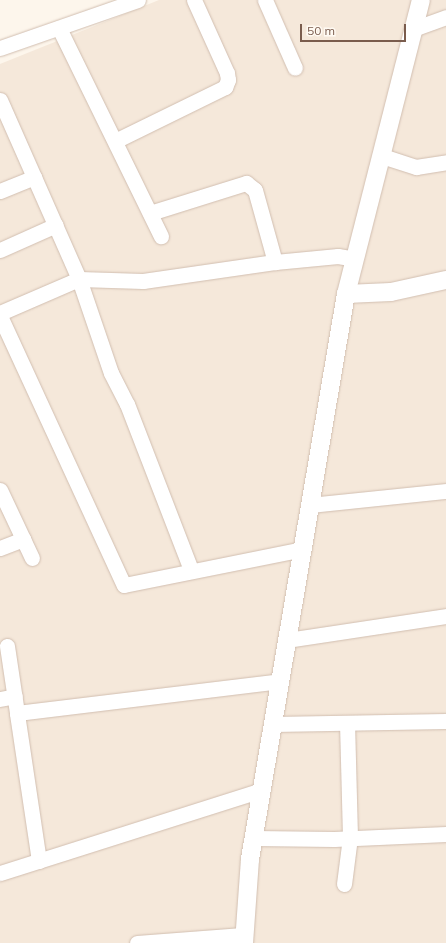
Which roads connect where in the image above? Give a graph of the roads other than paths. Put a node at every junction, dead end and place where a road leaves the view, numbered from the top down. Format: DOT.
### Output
graph roads {
  1 [pos="138,0"];
  2 [pos="194,0"];
  3 [pos="265,0"];
  4 [pos="421,0"];
  5 [pos="446,17"];
  6 [pos="59,28"];
  7 [pos="416,28"];
  8 [pos="0,48"];
  9 [pos="295,68"];
  10 [pos="0,100"];
  11 [pos="5,125"];
  12 [pos="115,141"];
  13 [pos="382,156"];
  14 [pos="446,162"];
  15 [pos="34,177"];
  16 [pos="0,191"];
  17 [pos="150,213"];
  18 [pos="56,225"];
  19 [pos="161,236"];
  20 [pos="0,250"];
  21 [pos="355,259"];
  22 [pos="275,262"];
  23 [pos="80,279"];
  24 [pos="446,280"];
  25 [pos="346,294"];
  26 [pos="0,313"];
  27 [pos="0,316"];
  28 [pos="0,490"];
  29 [pos="446,491"];
  30 [pos="310,505"];
  31 [pos="23,539"];
  32 [pos="0,548"];
  33 [pos="302,550"];
  34 [pos="32,558"];
  35 [pos="191,570"];
  36 [pos="446,616"];
  37 [pos="287,640"];
  38 [pos="7,646"];
  39 [pos="280,681"];
  40 [pos="7,698"];
  41 [pos="17,713"];
  42 [pos="446,721"];
  43 [pos="273,724"];
  44 [pos="347,724"];
  45 [pos="262,790"];
  46 [pos="446,834"];
  47 [pos="350,837"];
  48 [pos="254,838"];
  49 [pos="39,861"];
  50 [pos="0,873"];
  51 [pos="344,884"];
  52 [pos="243,939"];
  53 [pos="137,943"];
  1 -- 6 [label="street"];
  2 -- 12 [label="street"];
  3 -- 9 [label="street"];
  4 -- 7 [label="street"];
  5 -- 7 [label="street"];
  6 -- 8 [label="street"];
  6 -- 12 [label="street"];
  7 -- 13 [label="street"];
  10 -- 11 [label="street"];
  11 -- 15 [label="street"];
  12 -- 17 [label="street"];
  13 -- 14 [label="street"];
  13 -- 21 [label="street"];
  15 -- 16 [label="street"];
  15 -- 18 [label="street"];
  17 -- 19 [label="street"];
  17 -- 22 [label="street"];
  18 -- 20 [label="street"];
  18 -- 23 [label="street"];
  21 -- 22 [label="street"];
  21 -- 25 [label="street"];
  22 -- 23 [label="street"];
  23 -- 26 [label="street"];
  23 -- 35 [label="street"];
  24 -- 25 [label="street"];
  25 -- 30 [label="street"];
  27 -- 35 [label="street"];
  28 -- 31 [label="street"];
  29 -- 30 [label="street"];
  30 -- 33 [label="street"];
  31 -- 32 [label="street"];
  31 -- 34 [label="street"];
  33 -- 35 [label="street"];
  33 -- 37 [label="street"];
  36 -- 37 [label="street"];
  37 -- 39 [label="street"];
  38 -- 40 [label="street"];
  39 -- 41 [label="street"];
  39 -- 43 [label="street"];
  40 -- 41 [label="street"];
  41 -- 49 [label="street"];
  42 -- 44 [label="street"];
  43 -- 44 [label="street"];
  43 -- 45 [label="street"];
  44 -- 47 [label="street"];
  45 -- 48 [label="street"];
  45 -- 49 [label="street"];
  46 -- 47 [label="street"];
  47 -- 48 [label="street"];
  47 -- 51 [label="street"];
  48 -- 52 [label="street"];
  49 -- 50 [label="street"];
  52 -- 53 [label="street"];
}
